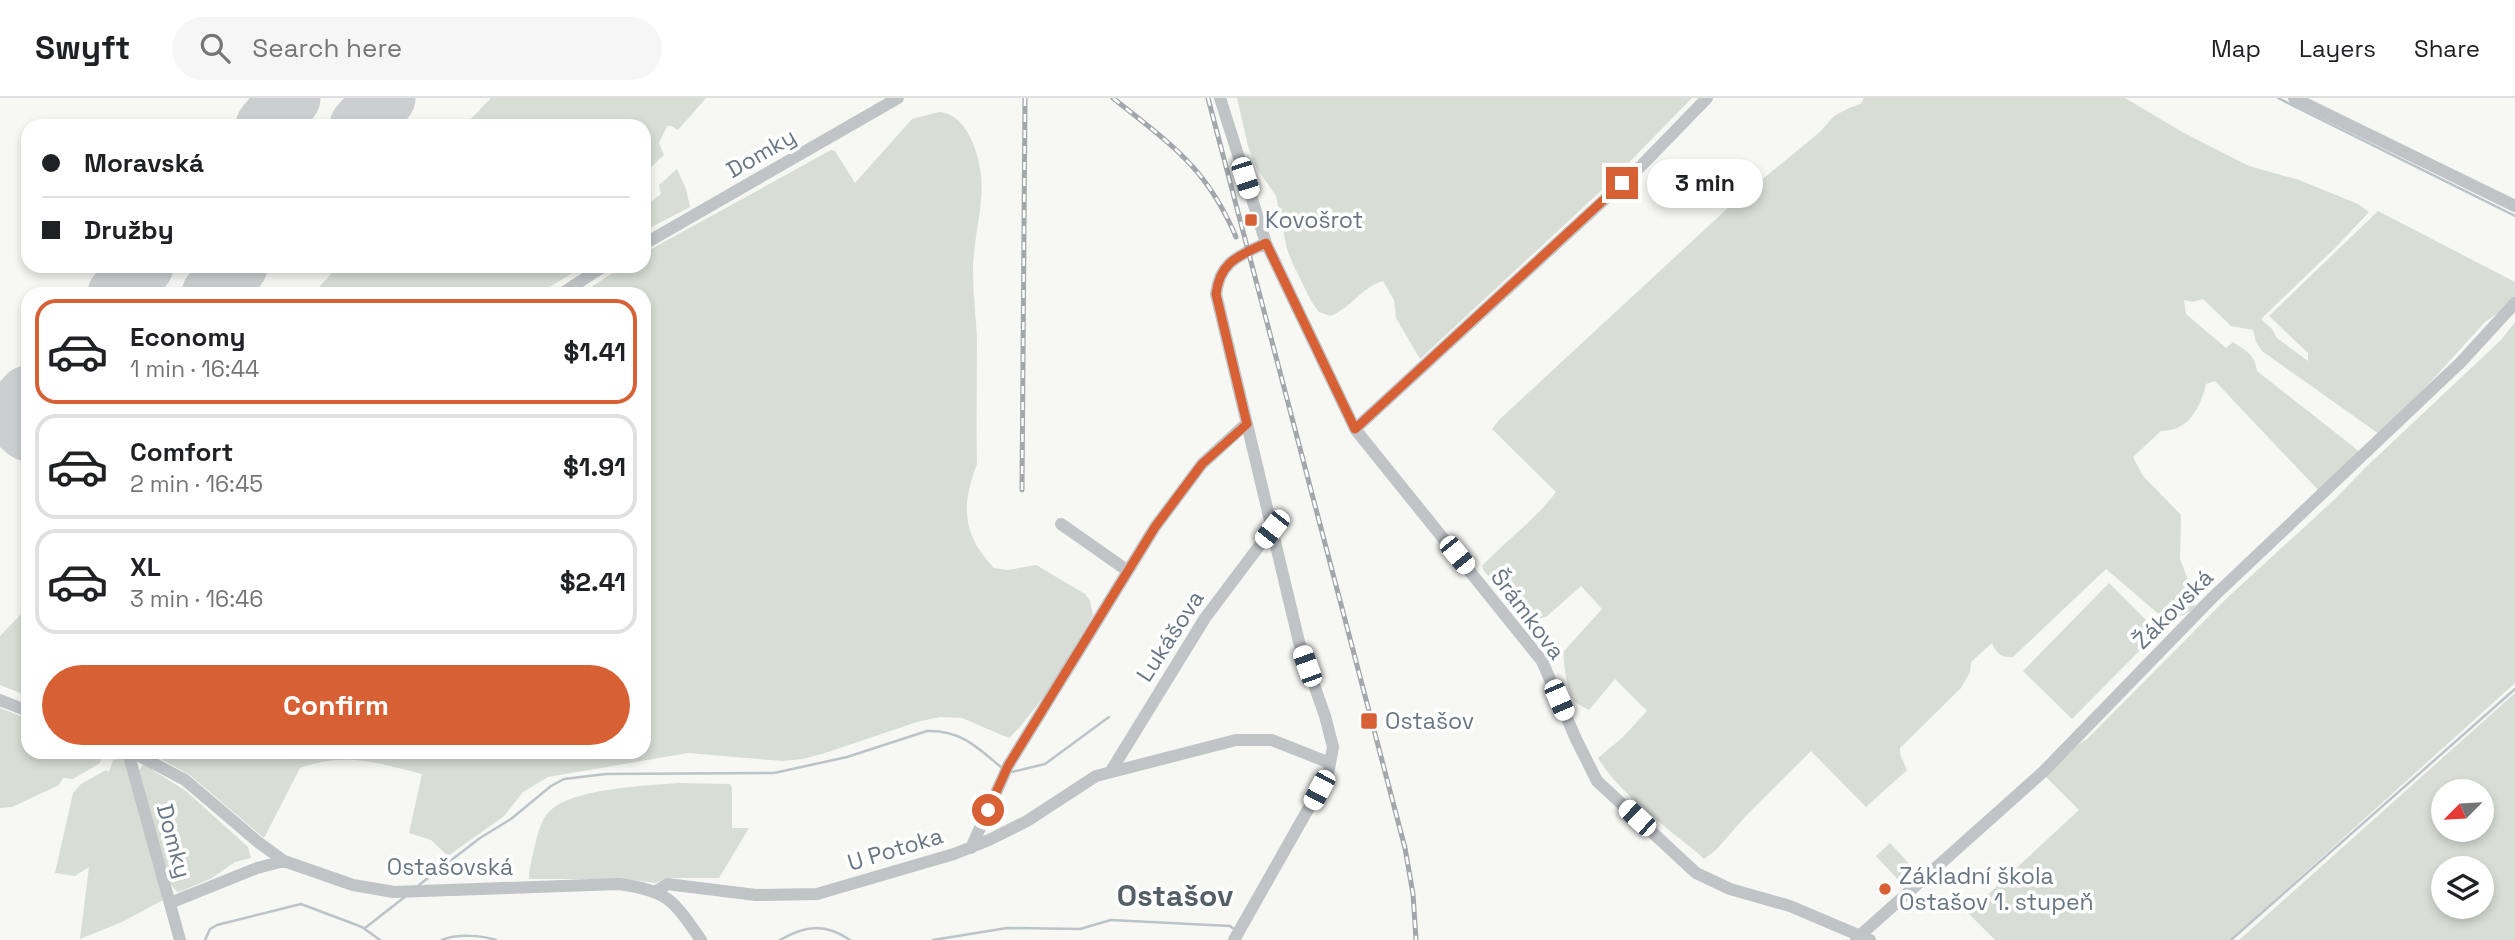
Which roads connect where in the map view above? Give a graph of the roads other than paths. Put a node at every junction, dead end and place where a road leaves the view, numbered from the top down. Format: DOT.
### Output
graph roads {
  1 [pos="898,98"];
  2 [pos="1220,98"];
  3 [pos="1707,98"];
  4 [pos="2294,98"];
  5 [pos="2515,206"];
  6 [pos="651,240"];
  7 [pos="1266,243"];
  8 [pos="593,273"];
  9 [pos="572,287"];
  10 [pos="2515,303"];
  11 [pos="1247,424"];
  12 [pos="1355,429"];
  13 [pos="1061,524"];
  14 [pos="1272,529"];
  15 [pos="1128,571"];
  16 [pos="0,700"];
  17 [pos="21,708"];
  18 [pos="132,759"];
  19 [pos="144,759"];
  20 [pos="1330,763"];
  21 [pos="1111,771"];
  22 [pos="971,848"];
  23 [pos="285,861"];
  24 [pos="657,891"];
  25 [pos="170,904"];
  26 [pos="1237,934"];
  27 [pos="1862,938"];
  28 [pos="180,940"];
  29 [pos="701,940"];
  1 -- 6 [label="street, Domky"];
  2 -- 7 [label="street, Šrámkova"];
  3 -- 12 [label="street"];
  4 -- 5 [label="street"];
  7 -- 11 [label="street"];
  7 -- 12 [label="street, Šrámkova"];
  8 -- 9 [label="street"];
  10 -- 27 [label="street, Žákovská"];
  11 -- 14 [label="street"];
  11 -- 15 [label="street"];
  12 -- 27 [label="street, Šrámkova"];
  13 -- 15 [label="street"];
  14 -- 20 [label="street"];
  14 -- 21 [label="street, Lukášova"];
  15 -- 22 [label="street"];
  16 -- 17 [label="street"];
  18 -- 25 [label="street, Domky"];
  19 -- 23 [label="street, Ostašovská"];
  20 -- 21 [label="street, U Potoka"];
  20 -- 26 [label="street"];
  21 -- 22 [label="street, U Potoka"];
  22 -- 24 [label="street, U Potoka"];
  23 -- 24 [label="street, Ostašovská"];
  23 -- 25 [label="street"];
  24 -- 29 [label="street"];
  25 -- 28 [label="street, Domky"];
}
